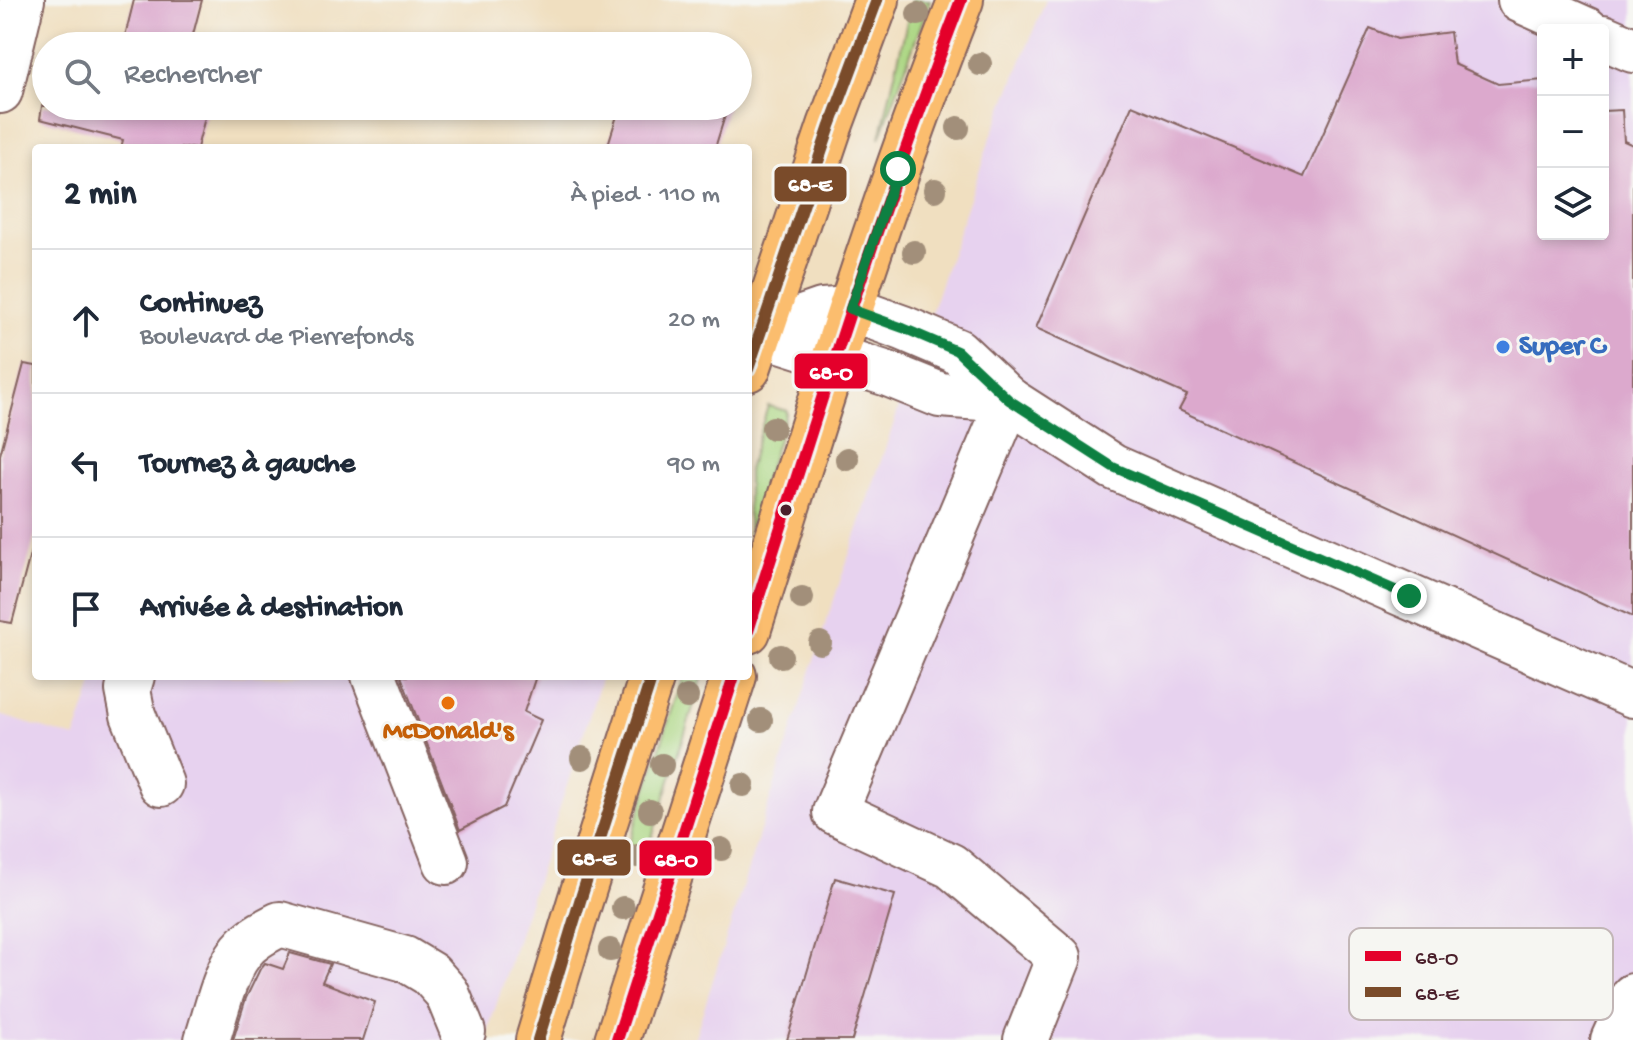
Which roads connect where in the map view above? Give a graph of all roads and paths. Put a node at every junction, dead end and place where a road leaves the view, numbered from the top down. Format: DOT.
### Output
graph roads {
  1 [pos="22,0"];
  2 [pos="877,0"];
  3 [pos="961,0"];
  4 [pos="1520,0"];
  5 [pos="1574,24"];
  6 [pos="1609,40"];
  7 [pos="1633,50"];
  8 [pos="0,91"];
  9 [pos="850,309"];
  10 [pos="754,351"];
  11 [pos="835,356"];
  12 [pos="1009,400"];
  13 [pos="752,618"];
  14 [pos="131,680"];
  15 [pos="376,680"];
  16 [pos="651,680"];
  17 [pos="733,680"];
  18 [pos="1633,695"];
  19 [pos="161,784"];
  20 [pos="446,862"];
  21 [pos="1633,996"];
  22 [pos="463,1032"];
  23 [pos="207,1040"];
  24 [pos="538,1040"];
  25 [pos="617,1040"];
  26 [pos="1026,1040"];
  27 [pos="1613,1040"];
  1 -- 8 [label="street"];
  2 -- 10 [label="main road"];
  3 -- 9 [label="main road"];
  4 -- 5 [label="street"];
  6 -- 7 [label="street"];
  9 -- 10 [label="street"];
  9 -- 11 [label="main road"];
  9 -- 12 [label="street"];
  10 -- 11 [label="street"];
  11 -- 12 [label="street"];
  11 -- 13 [label="main road"];
  12 -- 18 [label="street"];
  12 -- 26 [label="street"];
  14 -- 19 [label="street"];
  15 -- 20 [label="street"];
  16 -- 24 [label="main road"];
  17 -- 25 [label="main road"];
  21 -- 27 [label="street"];
  22 -- 23 [label="street"];
}
